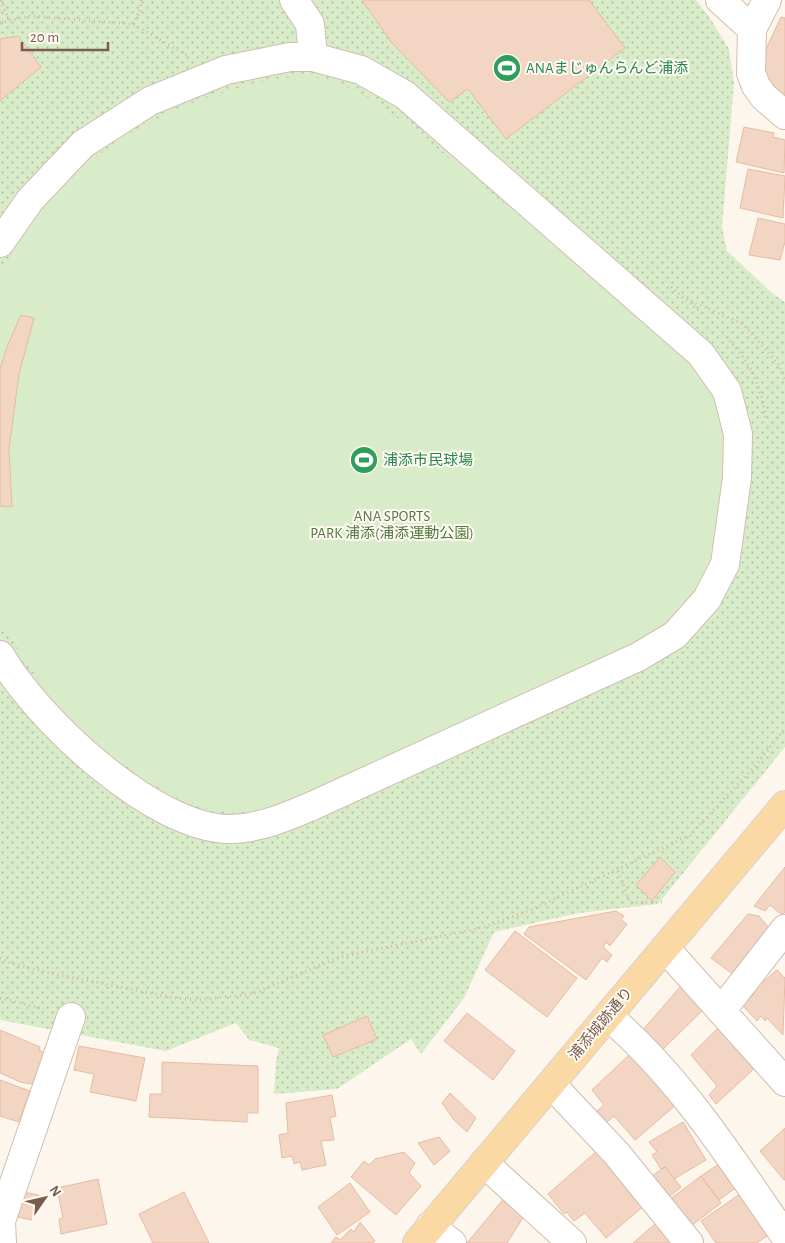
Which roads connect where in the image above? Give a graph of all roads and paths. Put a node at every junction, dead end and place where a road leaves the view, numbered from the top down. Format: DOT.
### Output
graph roads {
  1 [pos="1,0"];
  2 [pos="142,0"];
  3 [pos="294,0"];
  4 [pos="720,0"];
  5 [pos="767,0"];
  6 [pos="9,20"];
  7 [pos="0,22"];
  8 [pos="133,24"];
  9 [pos="752,29"];
  10 [pos="314,57"];
  11 [pos="214,74"];
  12 [pos="785,115"];
  13 [pos="0,243"];
  14 [pos="666,283"];
  15 [pos="688,300"];
  16 [pos="708,319"];
  17 [pos="722,332"];
  18 [pos="785,379"];
  19 [pos="767,423"];
  20 [pos="0,655"];
  21 [pos="785,728"];
  22 [pos="785,805"];
  23 [pos="618,871"];
  24 [pos="669,902"];
  25 [pos="785,929"];
  26 [pos="665,948"];
  27 [pos="0,958"];
  28 [pos="0,998"];
  29 [pos="721,1011"];
  30 [pos="608,1016"];
  31 [pos="71,1017"];
  32 [pos="785,1082"];
  33 [pos="551,1084"];
  34 [pos="484,1163"];
  35 [pos="424,1235"];
  36 [pos="785,1236"];
  37 [pos="2,1243"];
  38 [pos="452,1243"];
  39 [pos="572,1243"];
  40 [pos="689,1243"];
  1 -- 6 [label="path"];
  2 -- 8 [label="path"];
  3 -- 10 [label="street"];
  4 -- 9 [label="street"];
  5 -- 9 [label="street"];
  6 -- 7 [label="path"];
  6 -- 8 [label="path"];
  8 -- 11 [label="path"];
  9 -- 12 [label="street"];
  10 -- 11 [label="street"];
  10 -- 20 [label="street"];
  11 -- 13 [label="street"];
  14 -- 15 [label="path"];
  15 -- 16 [label="path"];
  15 -- 18 [label="path"];
  17 -- 19 [label="path"];
  21 -- 23 [label="path"];
  22 -- 26 [label="main road, 浦添城跡通り"];
  23 -- 24 [label="path"];
  23 -- 27 [label="path"];
  25 -- 29 [label="street"];
  26 -- 29 [label="street"];
  26 -- 30 [label="main road, 浦添城跡通り"];
  28 -- 31 [label="path"];
  29 -- 32 [label="street"];
  30 -- 33 [label="main road, 浦添城跡通り"];
  30 -- 36 [label="street"];
  31 -- 37 [label="street"];
  33 -- 34 [label="main road, 浦添城跡通り"];
  33 -- 40 [label="street"];
  34 -- 35 [label="main road, 浦添城跡通り"];
  34 -- 39 [label="street"];
  35 -- 38 [label="street"];
}
